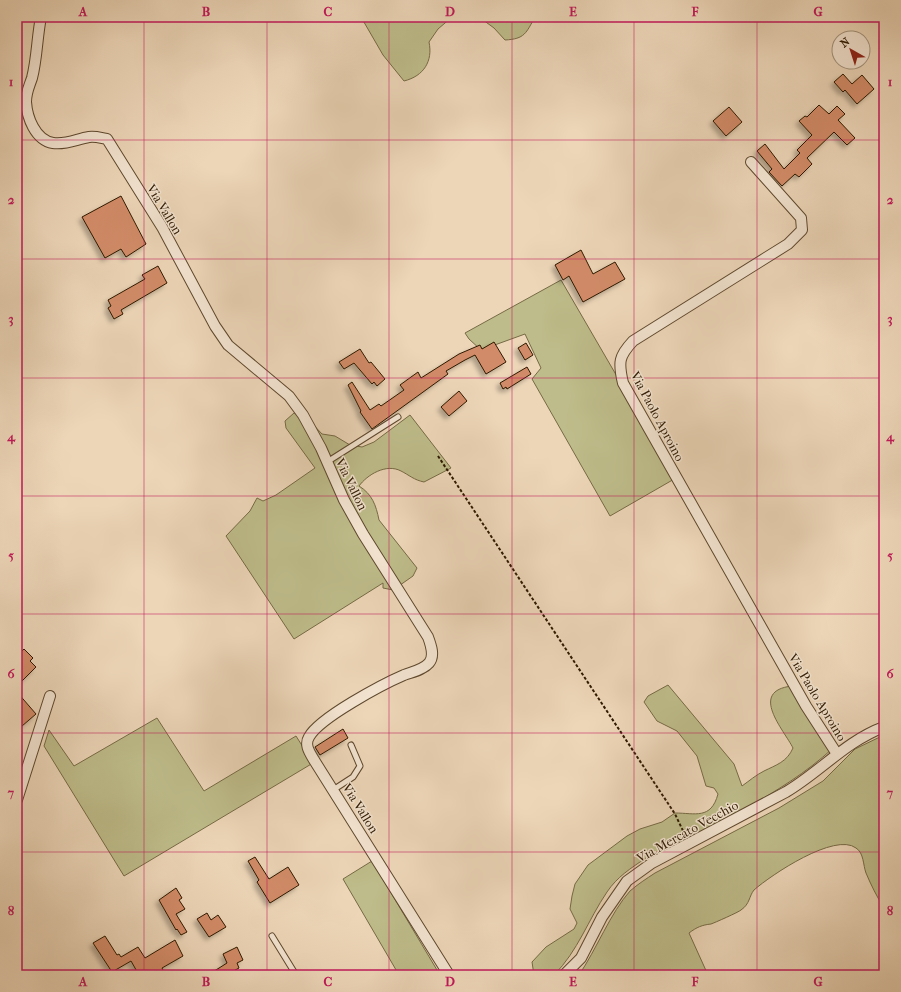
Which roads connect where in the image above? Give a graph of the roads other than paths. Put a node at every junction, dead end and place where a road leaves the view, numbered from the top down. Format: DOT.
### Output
graph roads {
  1 [pos="41,17"];
  2 [pos="751,162"];
  3 [pos="398,417"];
  4 [pos="327,462"];
  5 [pos="50,696"];
  6 [pos="884,727"];
  7 [pos="351,745"];
  8 [pos="836,755"];
  9 [pos="334,790"];
  10 [pos="17,800"];
  11 [pos="272,936"];
  12 [pos="296,975"];
  13 [pos="449,975"];
  14 [pos="564,975"];
  1 -- 4 [label="street, Via Vallon"];
  2 -- 8 [label="street, Via Paolo Aproino"];
  3 -- 4 [label="lane"];
  4 -- 9 [label="street, Via Vallon"];
  5 -- 10 [label="street"];
  6 -- 8 [label="street, Via Mercato Vecchio"];
  7 -- 9 [label="lane"];
  8 -- 14 [label="street, Via Mercato Vecchio"];
  9 -- 13 [label="street, Via Vallon"];
  11 -- 12 [label="lane"];
}
